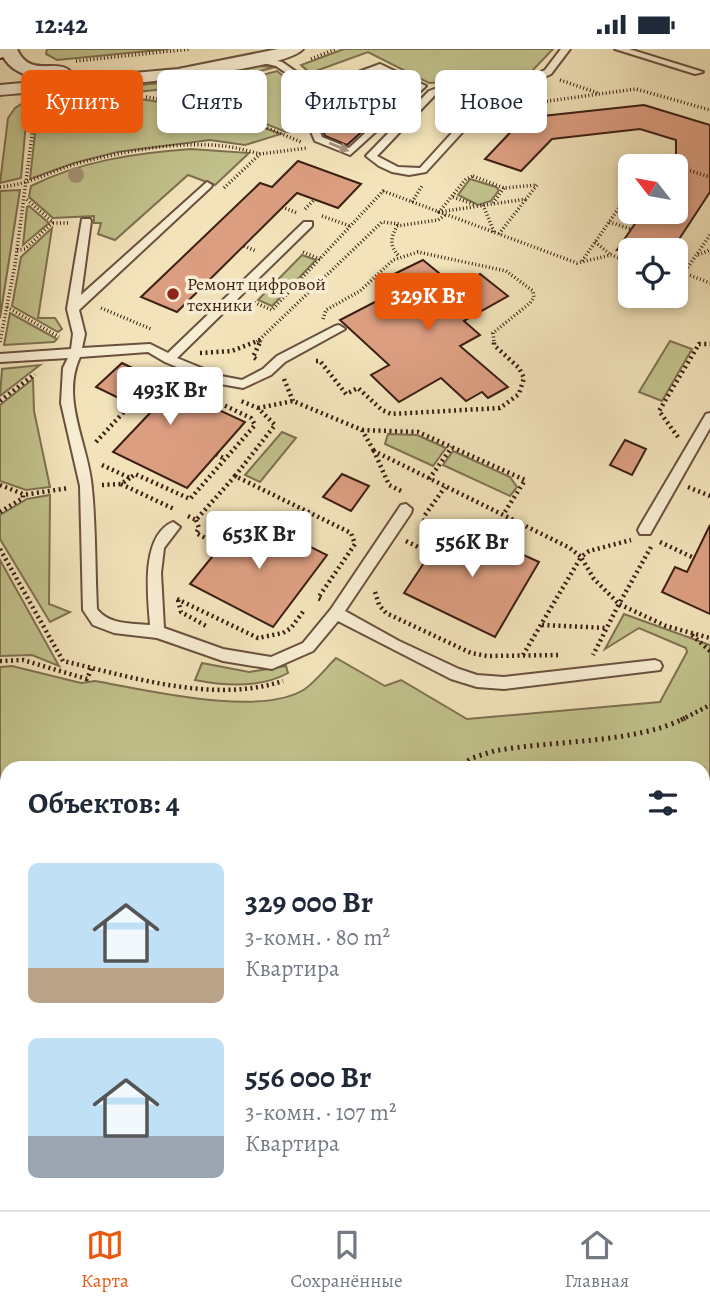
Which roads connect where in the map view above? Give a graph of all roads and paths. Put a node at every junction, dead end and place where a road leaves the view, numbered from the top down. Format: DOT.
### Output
graph roads {
  1 [pos="8,49"];
  2 [pos="190,49"];
  3 [pos="293,49"];
  4 [pos="566,49"];
  5 [pos="619,49"];
  6 [pos="255,54"];
  7 [pos="67,61"];
  8 [pos="288,70"];
  9 [pos="297,70"];
  10 [pos="547,72"];
  11 [pos="698,72"];
  12 [pos="313,88"];
  13 [pos="0,90"];
  14 [pos="143,96"];
  15 [pos="487,100"];
  16 [pos="547,101"];
  17 [pos="710,110"];
  18 [pos="32,133"];
  19 [pos="260,155"];
  20 [pos="688,170"];
  21 [pos="710,177"];
  22 [pos="417,181"];
  23 [pos="25,185"];
  24 [pos="208,185"];
  25 [pos="388,185"];
  26 [pos="0,187"];
  27 [pos="503,188"];
  28 [pos="221,191"];
  29 [pos="383,191"];
  30 [pos="453,197"];
  31 [pos="24,198"];
  32 [pos="527,199"];
  33 [pos="314,200"];
  34 [pos="412,202"];
  35 [pos="493,204"];
  36 [pos="483,205"];
  37 [pos="477,206"];
  38 [pos="282,207"];
  39 [pos="618,209"];
  40 [pos="305,210"];
  41 [pos="439,212"];
  42 [pos="445,215"];
  43 [pos="304,219"];
  44 [pos="609,222"];
  45 [pos="53,223"];
  46 [pos="291,224"];
  47 [pos="400,224"];
  48 [pos="85,226"];
  49 [pos="350,226"];
  50 [pos="631,229"];
  51 [pos="496,233"];
  52 [pos="710,235"];
  53 [pos="595,242"];
  54 [pos="17,250"];
  55 [pos="710,250"];
  56 [pos="398,255"];
  57 [pos="611,255"];
  58 [pos="697,256"];
  59 [pos="618,258"];
  60 [pos="581,262"];
  61 [pos="688,268"];
  62 [pos="688,275"];
  63 [pos="710,283"];
  64 [pos="237,295"];
  65 [pos="107,298"];
  66 [pos="7,307"];
  67 [pos="73,309"];
  68 [pos="337,330"];
  69 [pos="159,332"];
  70 [pos="261,339"];
  71 [pos="0,343"];
  72 [pos="710,344"];
  73 [pos="76,353"];
  74 [pos="191,353"];
  75 [pos="57,354"];
  76 [pos="0,358"];
  77 [pos="164,361"];
  78 [pos="258,361"];
  79 [pos="305,362"];
  80 [pos="279,374"];
  81 [pos="222,393"];
  82 [pos="0,401"];
  83 [pos="293,401"];
  84 [pos="710,417"];
  85 [pos="362,430"];
  86 [pos="694,445"];
  87 [pos="452,447"];
  88 [pos="374,451"];
  89 [pos="97,453"];
  90 [pos="216,454"];
  91 [pos="225,459"];
  92 [pos="100,464"];
  93 [pos="235,476"];
  94 [pos="130,478"];
  95 [pos="429,479"];
  96 [pos="121,484"];
  97 [pos="0,485"];
  98 [pos="86,486"];
  99 [pos="445,487"];
  100 [pos="688,487"];
  101 [pos="23,495"];
  102 [pos="710,496"];
  103 [pos="682,498"];
  104 [pos="421,501"];
  105 [pos="408,502"];
  106 [pos="431,506"];
  107 [pos="0,512"];
  108 [pos="503,515"];
  109 [pos="197,520"];
  110 [pos="421,520"];
  111 [pos="173,527"];
  112 [pos="665,531"];
  113 [pos="444,532"];
  114 [pos="196,533"];
  115 [pos="641,538"];
  116 [pos="189,541"];
  117 [pos="405,541"];
  118 [pos="659,542"];
  119 [pos="220,546"];
  120 [pos="651,547"];
  121 [pos="398,551"];
  122 [pos="430,553"];
  123 [pos="581,557"];
  124 [pos="694,558"];
  125 [pos="377,584"];
  126 [pos="171,592"];
  127 [pos="178,600"];
  128 [pos="619,604"];
  129 [pos="333,608"];
  130 [pos="305,609"];
  131 [pos="541,625"];
  132 [pos="607,628"];
  133 [pos="213,630"];
  134 [pos="157,632"];
  135 [pos="692,634"];
  136 [pos="710,638"];
  137 [pos="710,651"];
  138 [pos="523,655"];
  139 [pos="570,655"];
  140 [pos="582,655"];
  141 [pos="0,661"];
  142 [pos="655,666"];
  143 [pos="92,667"];
  144 [pos="710,705"];
  145 [pos="473,761"];
  1 -- 6 [label="street"];
  2 -- 7 [label="path"];
  3 -- 6 [label="street"];
  3 -- 9 [label="lane"];
  4 -- 10 [label="lane"];
  5 -- 11 [label="lane"];
  6 -- 8 [label="lane"];
  6 -- 13 [label="street"];
  12 -- 12 [label="lane, one-way"];
  14 -- 19 [label="path"];
  15 -- 15 [label="lane"];
  16 -- 17 [label="path"];
  18 -- 23 [label="path"];
  19 -- 23 [label="path"];
  19 -- 28 [label="path"];
  20 -- 21 [label="path"];
  22 -- 34 [label="path"];
  23 -- 26 [label="path"];
  23 -- 31 [label="path"];
  24 -- 67 [label="lane"];
  25 -- 29 [label="path"];
  27 -- 30 [label="path"];
  27 -- 32 [label="path"];
  27 -- 35 [label="path"];
  29 -- 34 [label="path"];
  29 -- 49 [label="path"];
  30 -- 37 [label="path"];
  30 -- 41 [label="path"];
  31 -- 45 [label="path"];
  31 -- 54 [label="path"];
  32 -- 35 [label="path"];
  32 -- 51 [label="path"];
  33 -- 40 [label="path"];
  34 -- 41 [label="path"];
  35 -- 36 [label="path"];
  36 -- 37 [label="path"];
  36 -- 51 [label="path"];
  37 -- 41 [label="path"];
  38 -- 43 [label="path"];
  39 -- 44 [label="path"];
  40 -- 43 [label="path"];
  40 -- 49 [label="path"];
  41 -- 42 [label="path"];
  42 -- 47 [label="path"];
  42 -- 51 [label="path"];
  43 -- 46 [label="path"];
  43 -- 64 [label="lane"];
  44 -- 50 [label="path"];
  44 -- 53 [label="path"];
  45 -- 48 [label="path"];
  45 -- 54 [label="path"];
  47 -- 56 [label="path"];
  47 -- 70 [label="path"];
  48 -- 67 [label="lane"];
  49 -- 64 [label="path"];
  51 -- 60 [label="path"];
  52 -- 58 [label="path"];
  53 -- 57 [label="path"];
  53 -- 60 [label="path"];
  54 -- 66 [label="path"];
  55 -- 58 [label="path"];
  56 -- 68 [label="path"];
  56 -- 79 [label="path"];
  57 -- 59 [label="path"];
  57 -- 60 [label="path"];
  58 -- 61 [label="path"];
  62 -- 63 [label="path"];
  64 -- 77 [label="lane"];
  65 -- 69 [label="path"];
  66 -- 71 [label="path"];
  66 -- 75 [label="path"];
  67 -- 73 [label="lane"];
  68 -- 77 [label="lane"];
  70 -- 74 [label="path"];
  70 -- 78 [label="path"];
  72 -- 86 [label="path"];
  73 -- 75 [label="lane"];
  73 -- 77 [label="lane"];
  73 -- 98 [label="lane"];
  75 -- 76 [label="lane"];
  75 -- 82 [label="path"];
  77 -- 89 [label="path"];
  80 -- 83 [label="path"];
  81 -- 91 [label="path"];
  83 -- 85 [label="path"];
  83 -- 93 [label="path"];
  84 -- 86 [label="lane"];
  85 -- 87 [label="path"];
  85 -- 88 [label="path"];
  86 -- 100 [label="path"];
  86 -- 115 [label="lane"];
  87 -- 95 [label="path"];
  87 -- 108 [label="path"];
  88 -- 95 [label="path"];
  88 -- 105 [label="path"];
  90 -- 91 [label="path"];
  91 -- 94 [label="path"];
  92 -- 94 [label="path"];
  93 -- 109 [label="path"];
  93 -- 129 [label="path"];
  94 -- 96 [label="path"];
  95 -- 99 [label="path"];
  96 -- 98 [label="path"];
  96 -- 109 [label="path"];
  97 -- 101 [label="path"];
  98 -- 101 [label="path"];
  98 -- 134 [label="lane"];
  99 -- 106 [label="path"];
  99 -- 108 [label="path"];
  100 -- 102 [label="path"];
  100 -- 103 [label="path"];
  101 -- 107 [label="path"];
  104 -- 106 [label="path"];
  105 -- 129 [label="lane"];
  106 -- 110 [label="path"];
  108 -- 123 [label="path"];
  109 -- 114 [label="path"];
  110 -- 113 [label="path"];
  110 -- 117 [label="path"];
  111 -- 134 [label="lane"];
  112 -- 118 [label="path"];
  114 -- 116 [label="path"];
  114 -- 119 [label="path"];
  115 -- 120 [label="path"];
  115 -- 123 [label="path"];
  117 -- 121 [label="path"];
  117 -- 122 [label="path"];
  118 -- 120 [label="path"];
  118 -- 124 [label="path"];
  120 -- 128 [label="path"];
  123 -- 128 [label="path"];
  123 -- 131 [label="path"];
  125 -- 138 [label="path"];
  126 -- 127 [label="path"];
  127 -- 130 [label="path"];
  127 -- 133 [label="path"];
  128 -- 132 [label="path"];
  128 -- 135 [label="path"];
  129 -- 134 [label="lane"];
  129 -- 142 [label="lane"];
  131 -- 132 [label="path"];
  131 -- 138 [label="path"];
  132 -- 140 [label="path"];
  135 -- 136 [label="path"];
  135 -- 137 [label="path"];
  138 -- 139 [label="path"];
  141 -- 143 [label="path"];
  144 -- 145 [label="path"];
}
